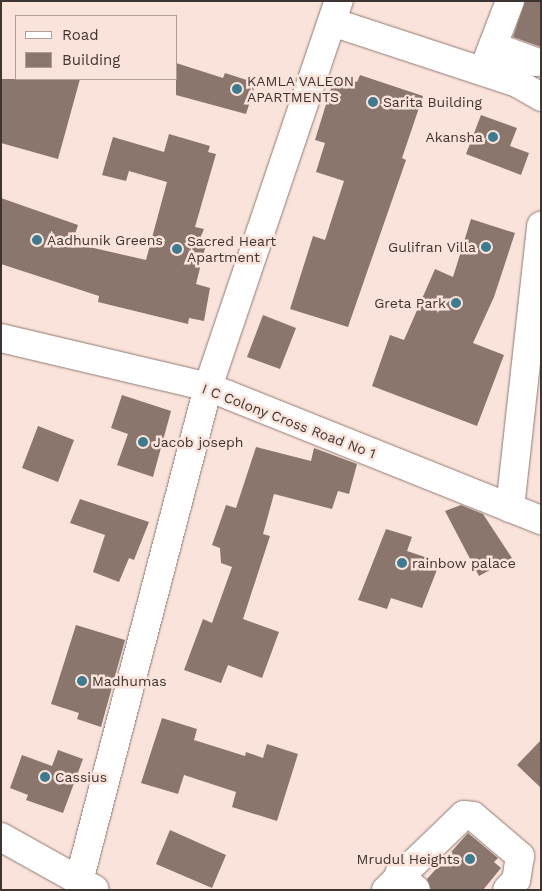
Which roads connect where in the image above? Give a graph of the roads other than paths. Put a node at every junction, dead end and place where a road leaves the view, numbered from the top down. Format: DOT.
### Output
graph roads {
  1 [pos="510,1"];
  2 [pos="335,11"];
  3 [pos="493,46"];
  4 [pos="536,62"];
  5 [pos="483,72"];
  6 [pos="541,97"];
  7 [pos="541,226"];
  8 [pos="1,338"];
  9 [pos="208,388"];
  10 [pos="510,508"];
  11 [pos="541,520"];
  12 [pos="1,837"];
  13 [pos="87,885"];
  14 [pos="400,885"];
  15 [pos="507,890"];
  1 -- 3 [label="street"];
  2 -- 5 [label="street"];
  2 -- 9 [label="street"];
  3 -- 4 [label="street"];
  3 -- 5 [label="street"];
  5 -- 6 [label="street"];
  7 -- 10 [label="street"];
  8 -- 9 [label="street, I C Colony Cross Road No 1"];
  9 -- 10 [label="street, I C Colony Cross Road No 1"];
  9 -- 13 [label="street"];
  10 -- 11 [label="street, I C Colony Cross Road No 1"];
  12 -- 13 [label="street"];
  14 -- 15 [label="street"];
}
